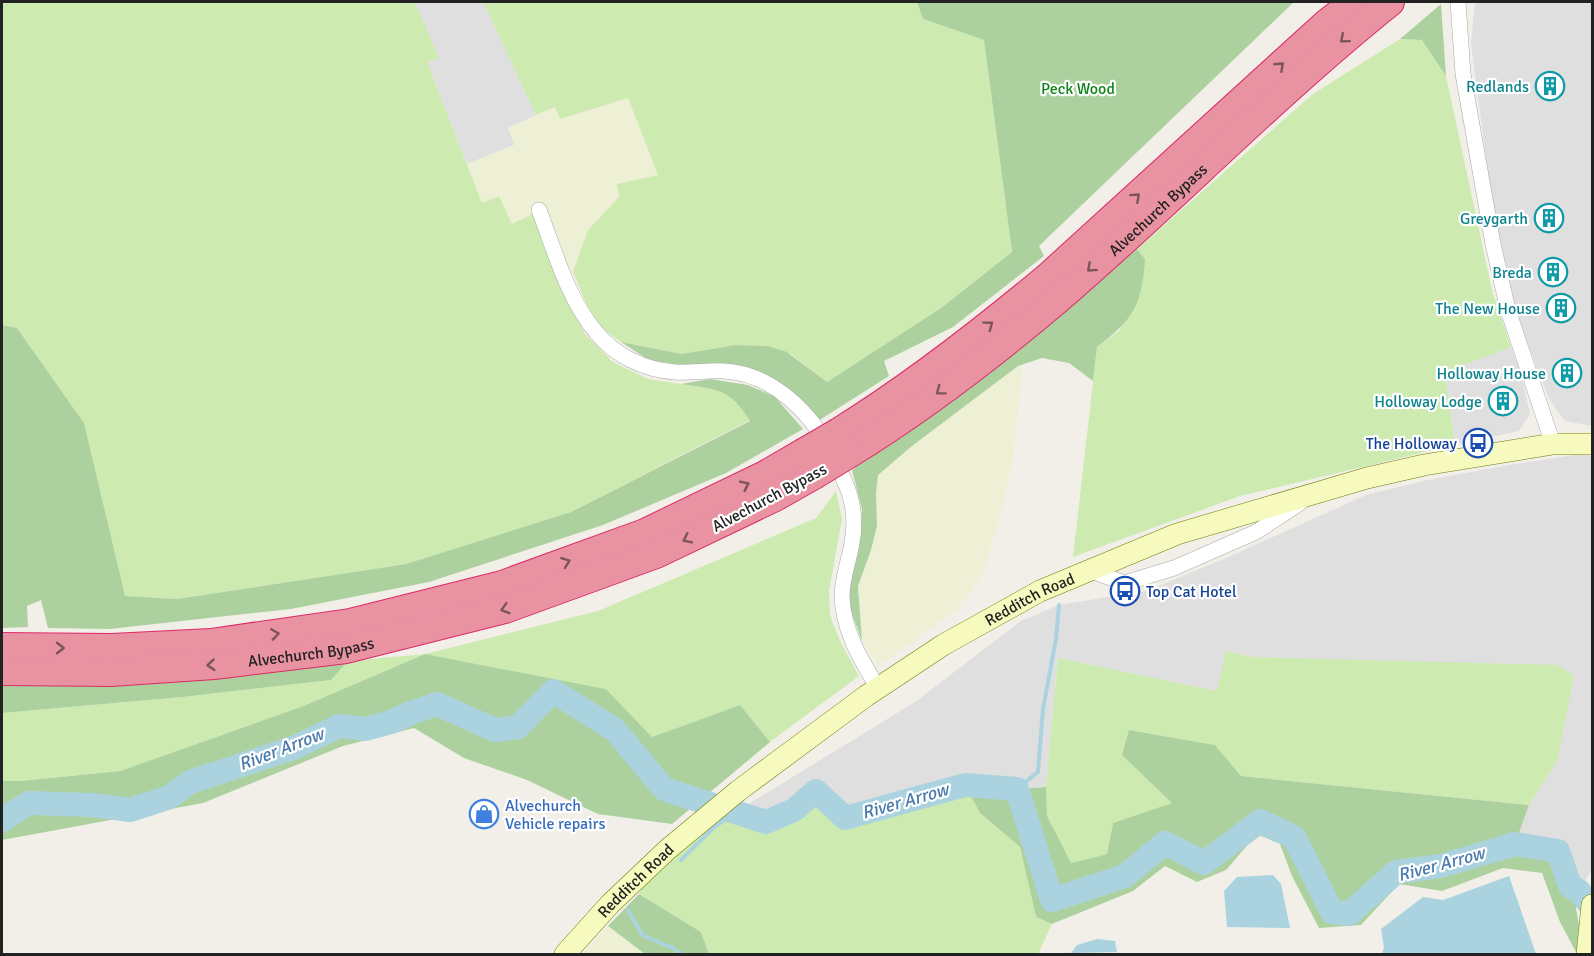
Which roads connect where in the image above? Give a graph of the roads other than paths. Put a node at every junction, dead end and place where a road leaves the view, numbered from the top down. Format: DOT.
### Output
graph roads {
  1 [pos="1354,2"];
  2 [pos="1390,2"];
  3 [pos="1458,2"];
  4 [pos="539,210"];
  5 [pos="844,443"];
  6 [pos="1553,444"];
  7 [pos="1593,444"];
  8 [pos="809,464"];
  9 [pos="1318,492"];
  10 [pos="1088,570"];
  11 [pos="2,647"];
  12 [pos="2,671"];
  13 [pos="878,688"];
  14 [pos="1591,913"];
  15 [pos="565,954"];
  16 [pos="1587,954"];
  5 -- 1 [label="highway, Alvechurch Bypass, one-way"];
  2 -- 5 [label="highway, Alvechurch Bypass, one-way"];
  3 -- 6 [label="street"];
  4 -- 13 [label="street"];
  5 -- 8 [label="highway, Alvechurch Bypass, bridge"];
  6 -- 7 [label="main road, Redditch Road"];
  6 -- 9 [label="main road, Redditch Road"];
  11 -- 8 [label="highway, Alvechurch Bypass, one-way"];
  8 -- 12 [label="highway, Alvechurch Bypass, one-way"];
  9 -- 10 [label="main road, Redditch Road"];
  9 -- 10 [label="street"];
  10 -- 13 [label="main road, Redditch Road"];
  13 -- 15 [label="main road, Redditch Road"];
  14 -- 16 [label="main road"];
}
